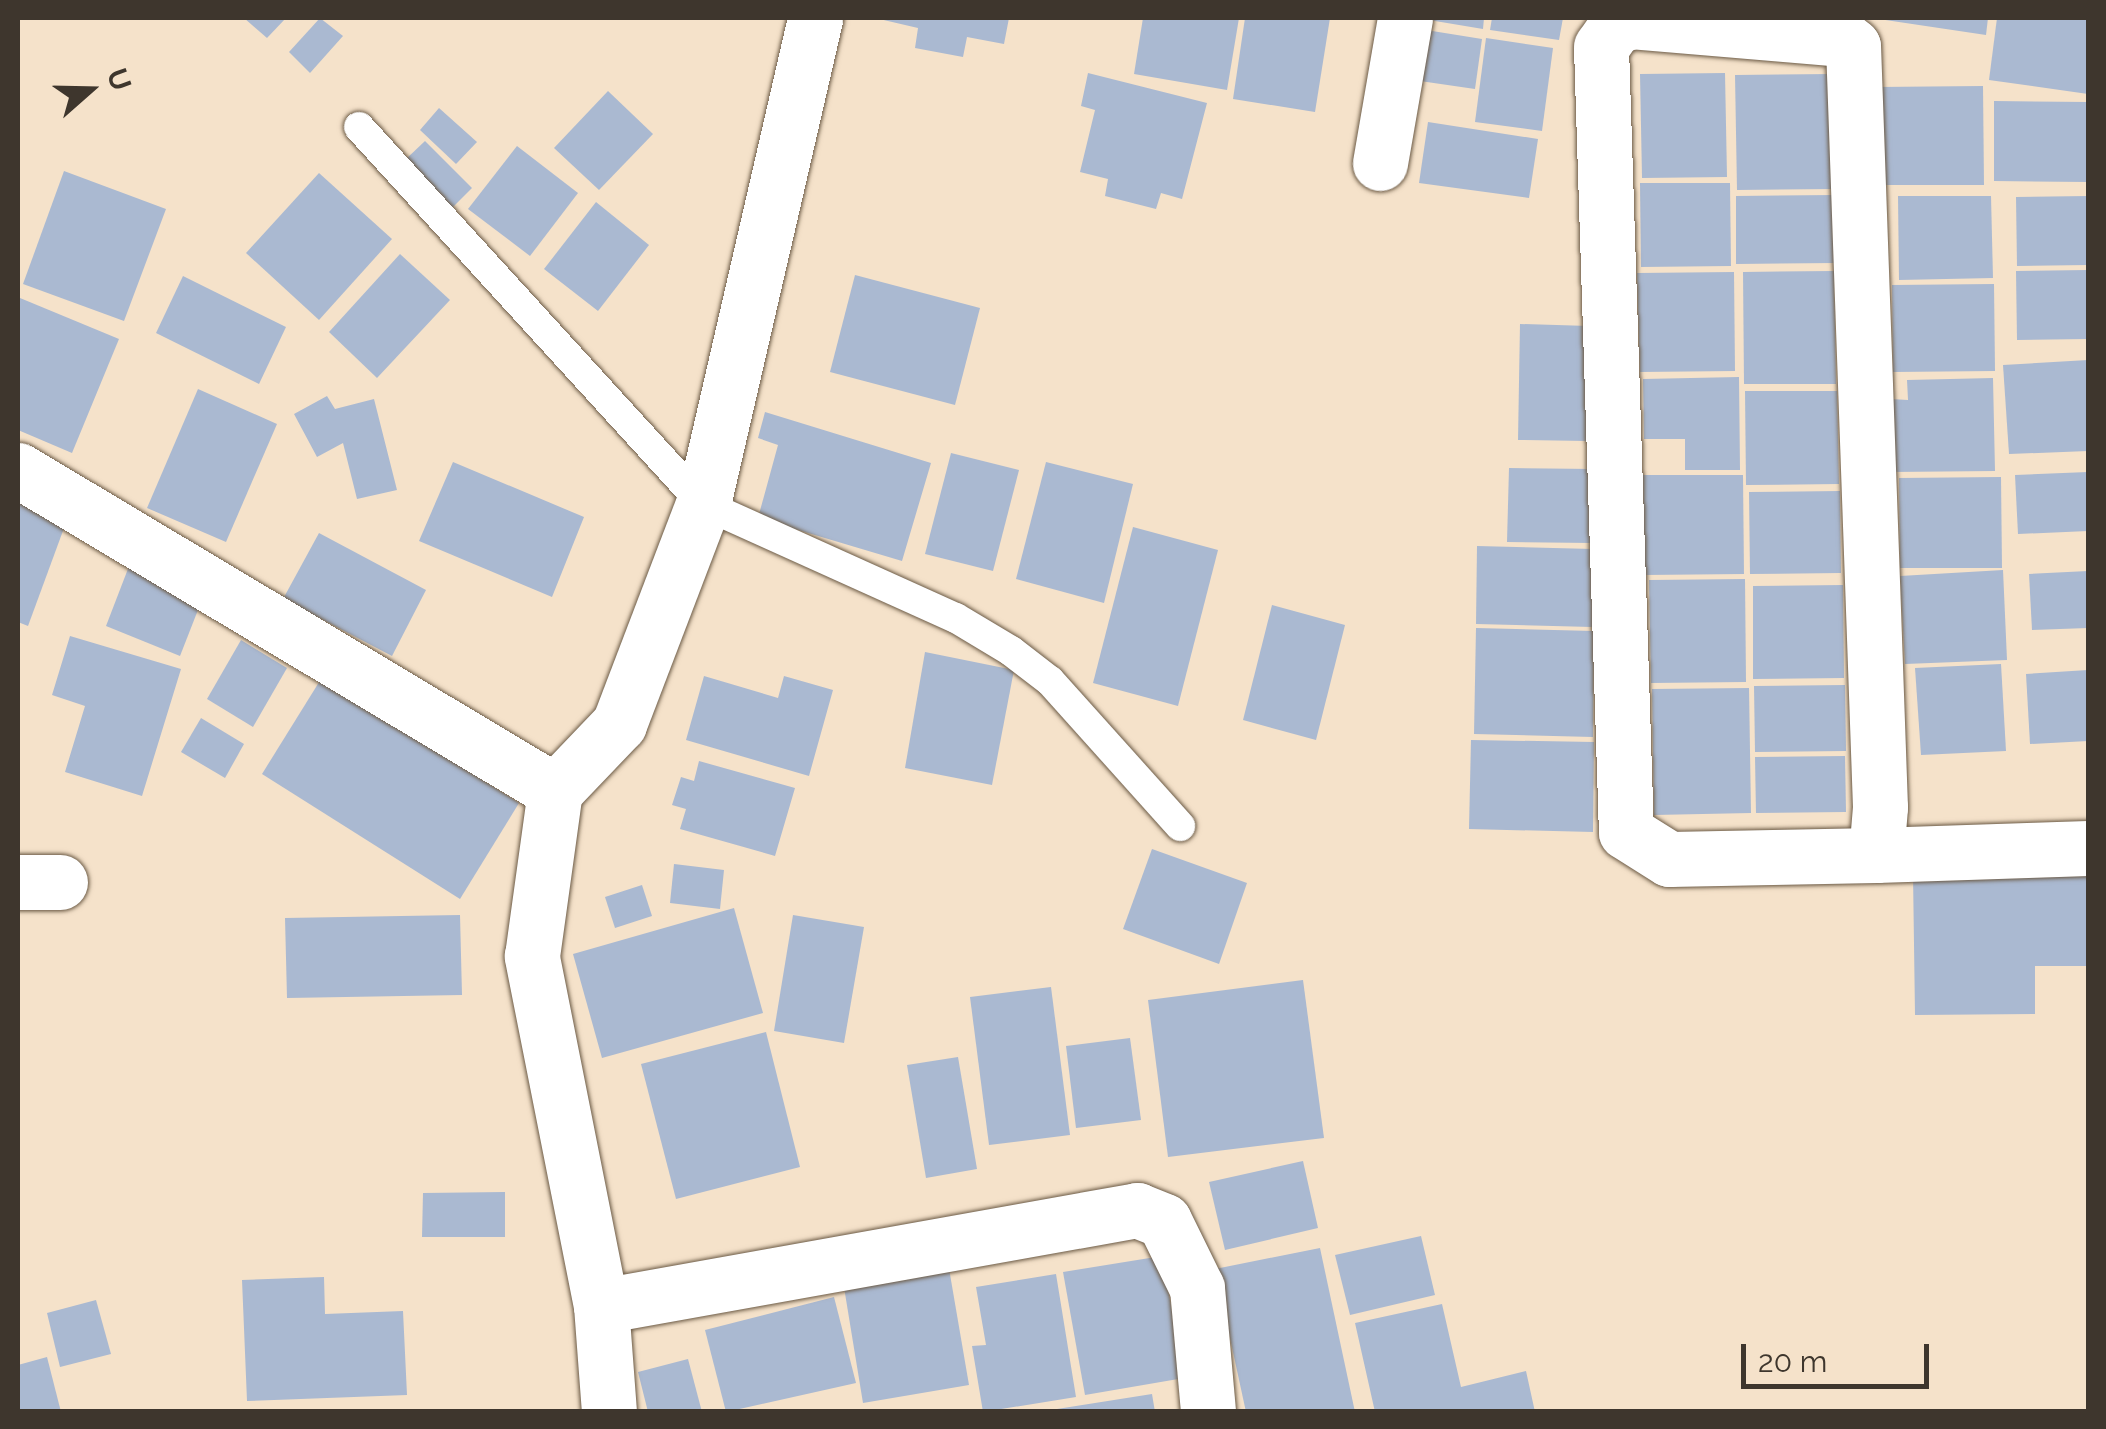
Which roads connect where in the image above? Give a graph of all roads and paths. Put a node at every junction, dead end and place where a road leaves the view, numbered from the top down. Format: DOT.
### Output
graph roads {
  1 [pos="815,18"];
  2 [pos="1405,18"];
  3 [pos="359,127"];
  4 [pos="1380,163"];
  5 [pos="18,470"];
  6 [pos="703,504"];
  7 [pos="555,791"];
  8 [pos="1180,826"];
  9 [pos="2088,848"];
  10 [pos="1876,855"];
  11 [pos="601,1306"];
  12 [pos="609,1412"];
  13 [pos="1208,1412"];
  1 -- 6 [label="street"];
  2 -- 4 [label="street"];
  3 -- 6 [label="lane"];
  5 -- 7 [label="street"];
  6 -- 7 [label="street"];
  6 -- 8 [label="lane"];
  7 -- 11 [label="street"];
  9 -- 10 [label="street"];
  10 -- 10 [label="street"];
  11 -- 12 [label="street"];
  11 -- 13 [label="street"];
}
